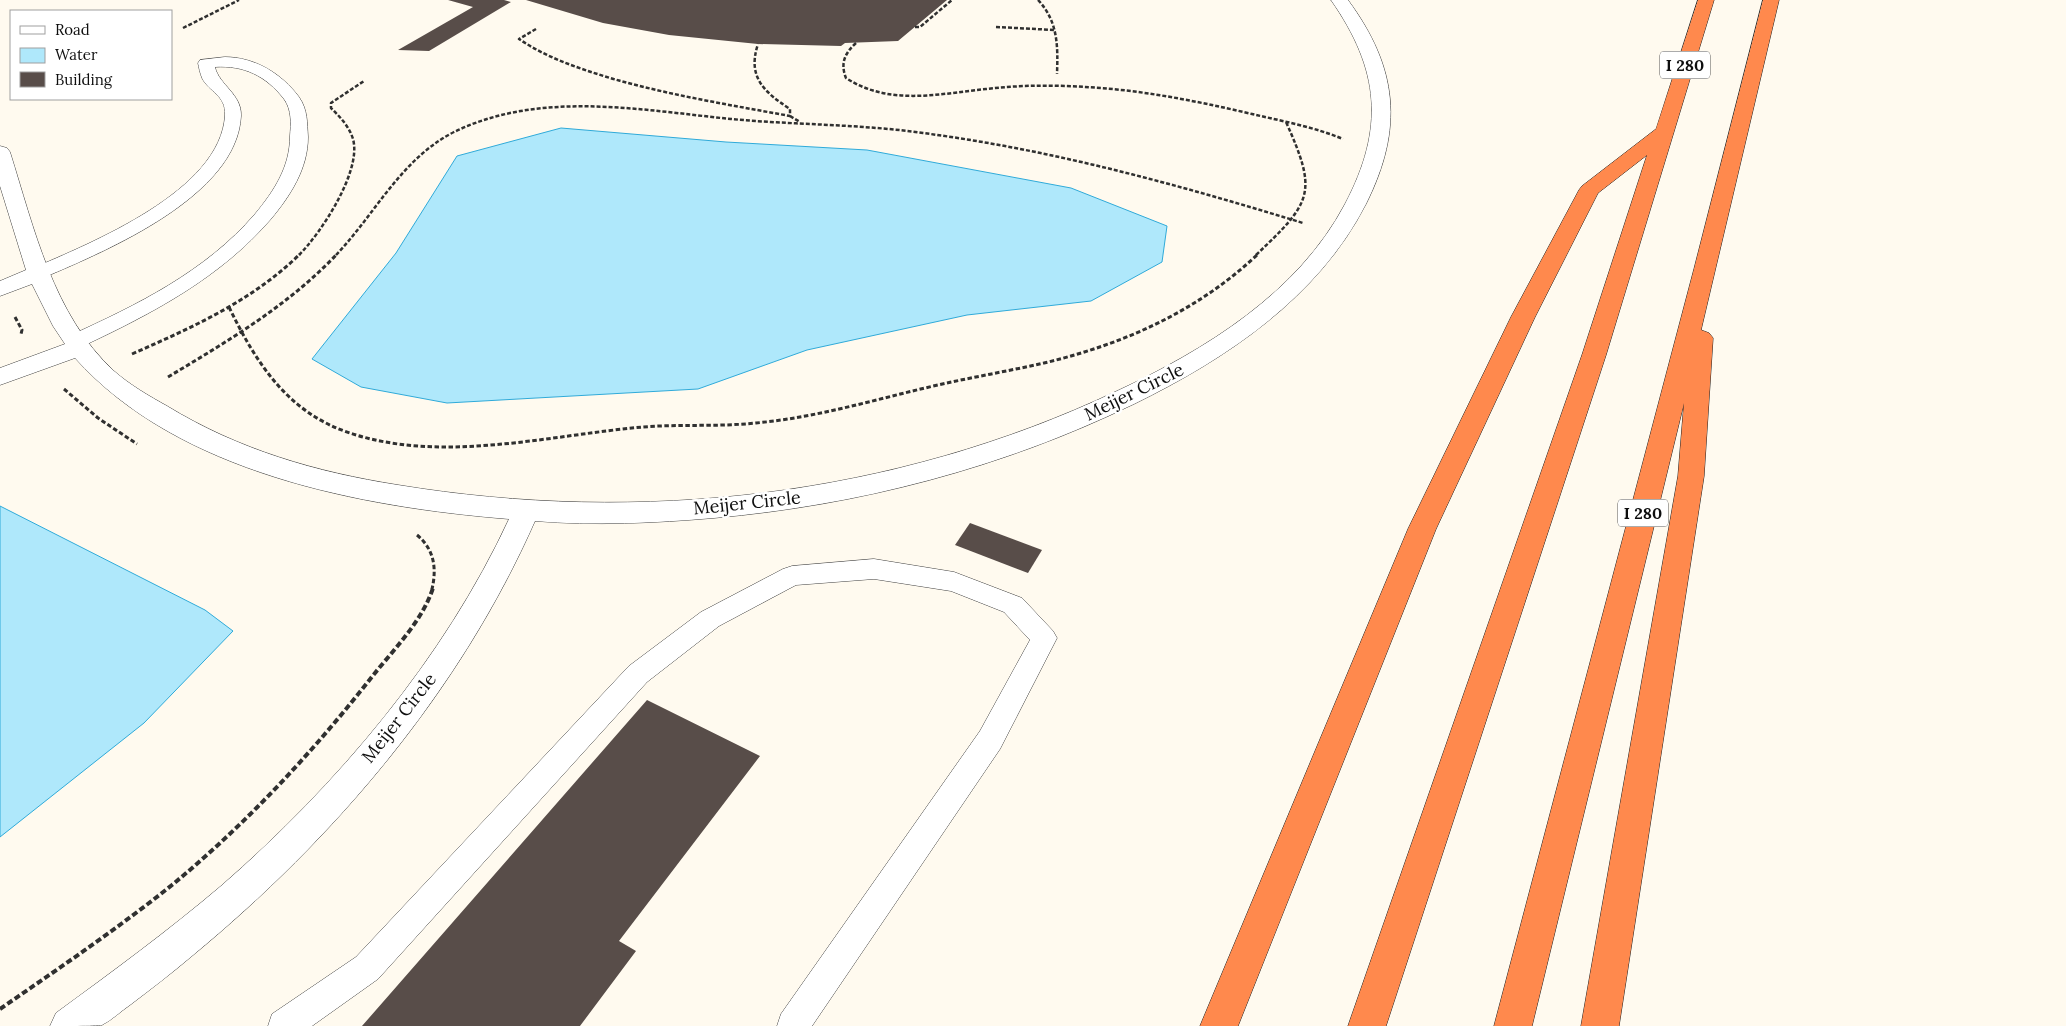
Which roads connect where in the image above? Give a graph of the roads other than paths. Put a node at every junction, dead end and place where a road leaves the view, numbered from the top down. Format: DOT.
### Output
graph roads {
  1 [pos="1339,0"];
  2 [pos="1706,0"];
  3 [pos="1771,0"];
  4 [pos="1665,130"];
  5 [pos="0,152"];
  6 [pos="1705,269"];
  7 [pos="38,273"];
  8 [pos="0,289"];
  9 [pos="78,344"];
  10 [pos="0,377"];
  11 [pos="526,511"];
  12 [pos="69,1026"];
  13 [pos="284,1026"];
  14 [pos="793,1026"];
  15 [pos="1219,1026"];
  16 [pos="1367,1026"];
  17 [pos="1513,1026"];
  18 [pos="1600,1026"];
  1 -- 11 [label="street, Meijer Circle"];
  2 -- 4 [label="highway, I 280"];
  3 -- 6 [label="highway, I 280"];
  4 -- 15 [label="highway"];
  4 -- 16 [label="highway, I 280"];
  5 -- 7 [label="street"];
  6 -- 17 [label="highway, I 280"];
  6 -- 18 [label="highway"];
  7 -- 8 [label="street"];
  7 -- 9 [label="street"];
  7 -- 9 [label="lane"];
  9 -- 10 [label="street"];
  9 -- 11 [label="street"];
  11 -- 12 [label="street, Meijer Circle"];
  13 -- 14 [label="lane"];
}
